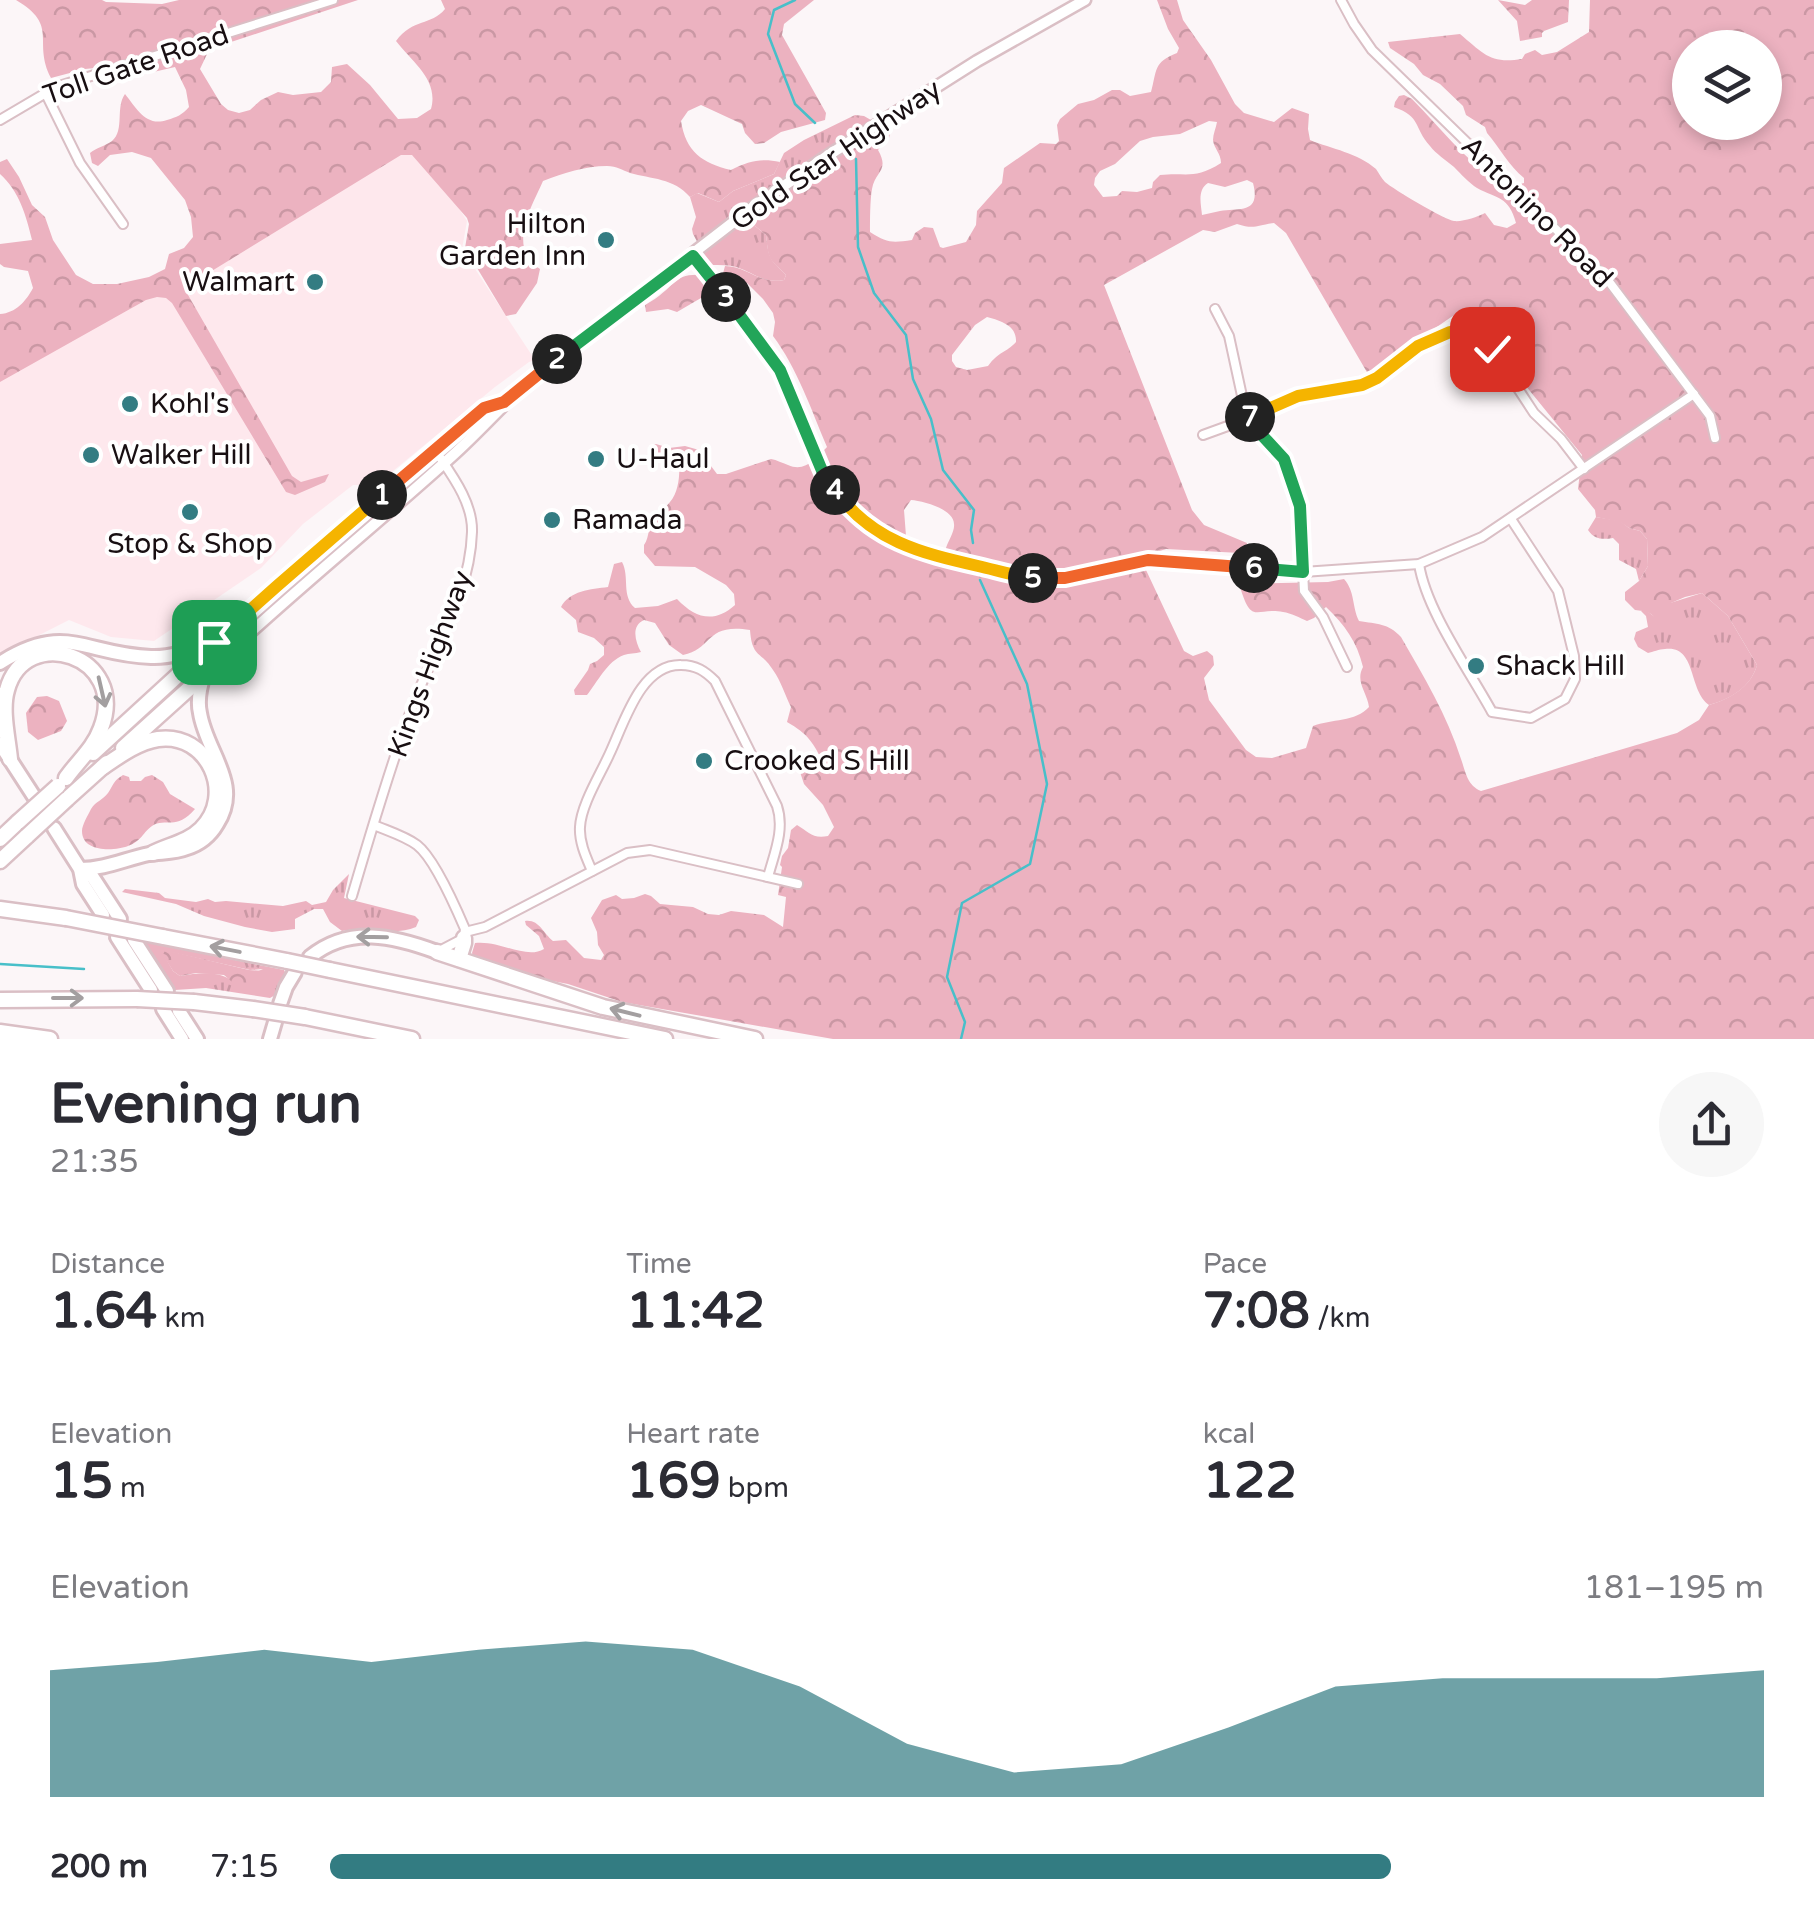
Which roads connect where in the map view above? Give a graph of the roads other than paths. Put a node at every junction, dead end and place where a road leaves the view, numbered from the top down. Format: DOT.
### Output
graph roads {
  1 [pos="333,0"];
  2 [pos="1085,0"];
  3 [pos="1341,0"];
  4 [pos="45,92"];
  5 [pos="0,120"];
  6 [pos="123,224"];
  7 [pos="693,256"];
  8 [pos="1215,309"];
  9 [pos="1694,394"];
  10 [pos="504,402"];
  11 [pos="1247,419"];
  12 [pos="1203,435"];
  13 [pos="1714,438"];
  14 [pos="435,450"];
  15 [pos="444,464"];
  16 [pos="1584,469"];
  17 [pos="1511,519"];
  18 [pos="1420,564"];
  19 [pos="1303,572"];
  20 [pos="214,642"];
  21 [pos="0,663"];
  22 [pos="1347,667"];
  23 [pos="204,674"];
  24 [pos="0,744"];
  25 [pos="10,759"];
  26 [pos="103,767"];
  27 [pos="62,782"];
  28 [pos="35,798"];
  29 [pos="374,825"];
  30 [pos="54,828"];
  31 [pos="0,838"];
  32 [pos="153,853"];
  33 [pos="0,861"];
  34 [pos="80,869"];
  35 [pos="592,871"];
  36 [pos="768,877"];
  37 [pos="798,884"];
  38 [pos="352,896"];
  39 [pos="0,909"];
  40 [pos="103,915"];
  41 [pos="120,918"];
  42 [pos="464,935"];
  43 [pos="117,937"];
  44 [pos="134,940"];
  45 [pos="437,952"];
  46 [pos="310,956"];
  47 [pos="459,960"];
  48 [pos="291,967"];
  49 [pos="388,982"];
  50 [pos="152,990"];
  51 [pos="167,991"];
  52 [pos="0,1000"];
  53 [pos="280,1004"];
  54 [pos="164,1010"];
  55 [pos="179,1011"];
  56 [pos="275,1022"];
  57 [pos="0,1032"];
  58 [pos="50,1039"];
  59 [pos="182,1039"];
  60 [pos="197,1039"];
  61 [pos="270,1039"];
  62 [pos="412,1039"];
  63 [pos="636,1039"];
  64 [pos="666,1039"];
  65 [pos="755,1039"];
  1 -- 4 [label="street, Toll Gate Road"];
  2 -- 7 [label="main road, Gold Star Highway"];
  3 -- 9 [label="street, Antonino Road"];
  4 -- 5 [label="street, Toll Gate Road"];
  4 -- 6 [label="street"];
  7 -- 10 [label="main road, Gold Star Highway"];
  7 -- 19 [label="street"];
  8 -- 11 [label="street"];
  9 -- 13 [label="street, Antonino Road"];
  9 -- 16 [label="street"];
  10 -- 14 [label="main road, Gold Star Highway"];
  10 -- 15 [label="main road, Gold Star Highway"];
  11 -- 12 [label="street"];
  11 -- 16 [label="street"];
  11 -- 19 [label="street"];
  14 -- 15 [label="street, Kings Highway"];
  14 -- 20 [label="main road, Gold Star Highway"];
  15 -- 23 [label="main road, Gold Star Highway"];
  15 -- 29 [label="street, Kings Highway"];
  16 -- 17 [label="street"];
  17 -- 18 [label="street"];
  17 -- 18 [label="street"];
  18 -- 19 [label="street"];
  19 -- 22 [label="street"];
  20 -- 21 [label="highway"];
  20 -- 27 [label="highway"];
  23 -- 26 [label="highway"];
  23 -- 32 [label="highway"];
  24 -- 25 [label="highway"];
  25 -- 27 [label="highway, one-way"];
  25 -- 28 [label="highway"];
  26 -- 32 [label="highway"];
  26 -- 33 [label="highway, bridge"];
  27 -- 31 [label="highway, bridge"];
  29 -- 38 [label="street, Kings Highway"];
  29 -- 42 [label="street"];
  30 -- 34 [label="highway"];
  32 -- 34 [label="highway"];
  34 -- 40 [label="highway"];
  34 -- 41 [label="highway"];
  35 -- 36 [label="street"];
  35 -- 36 [label="street"];
  35 -- 42 [label="street"];
  36 -- 37 [label="street"];
  48 -- 39 [label="highway, one-way, bridge"];
  42 -- 45 [label="street"];
  42 -- 47 [label="highway"];
  43 -- 50 [label="highway"];
  44 -- 51 [label="highway"];
  45 -- 46 [label="highway, one-way"];
  45 -- 47 [label="highway"];
  65 -- 47 [label="highway, one-way"];
  48 -- 49 [label="highway, bridge"];
  48 -- 53 [label="highway"];
  49 -- 63 [label="highway"];
  49 -- 64 [label="highway"];
  52 -- 62 [label="highway, one-way, bridge"];
  54 -- 59 [label="highway"];
  55 -- 60 [label="highway"];
  56 -- 61 [label="highway"];
  57 -- 58 [label="highway"];
}
